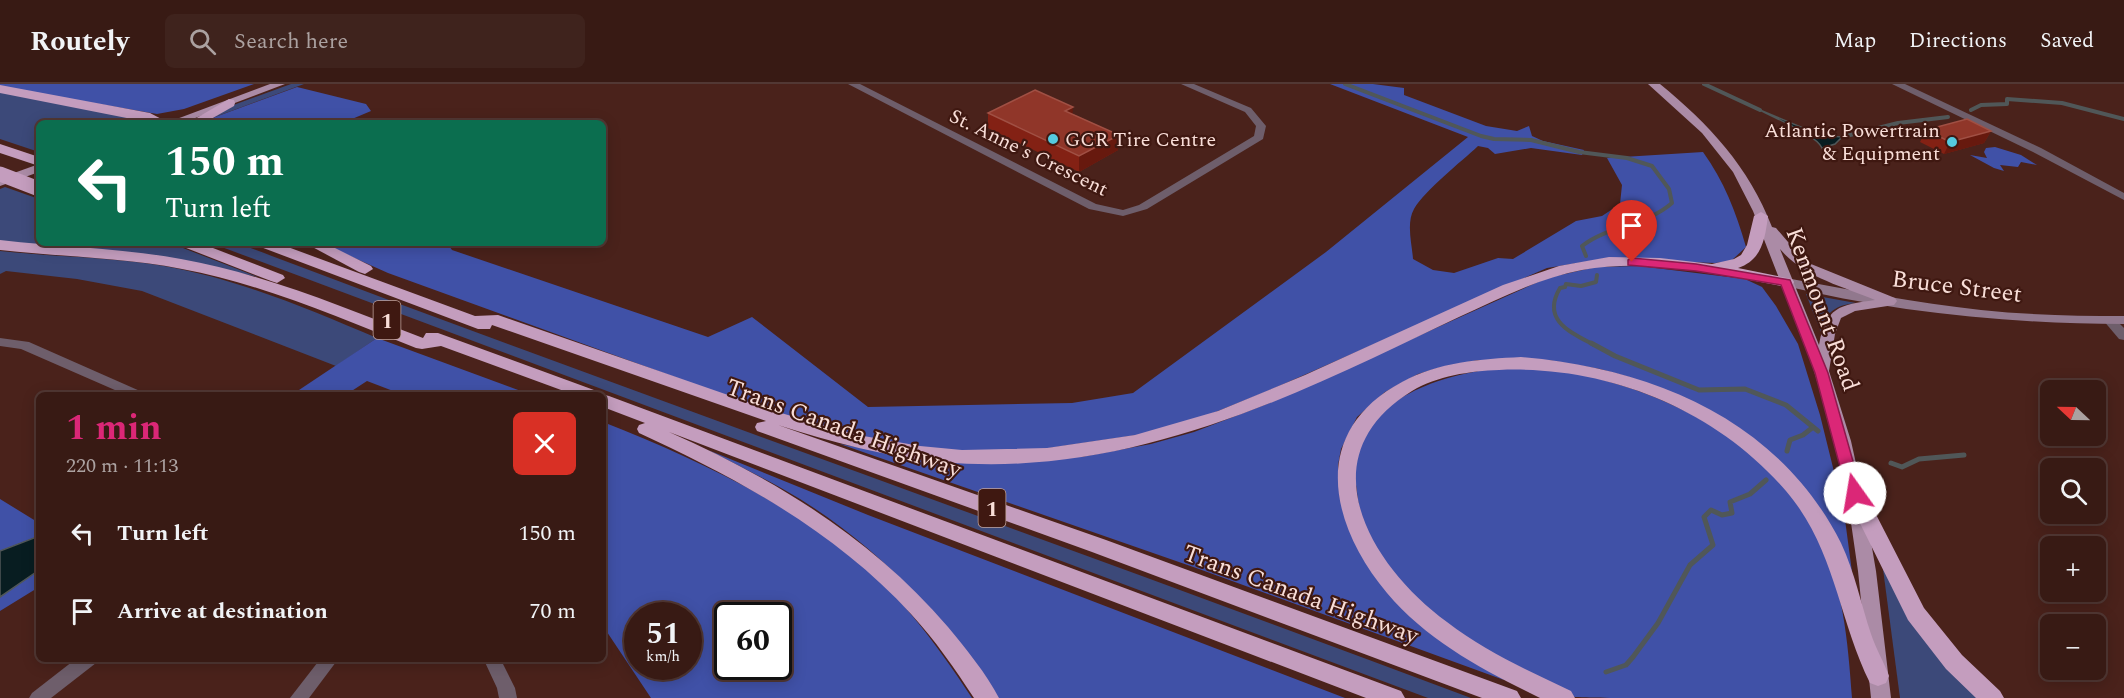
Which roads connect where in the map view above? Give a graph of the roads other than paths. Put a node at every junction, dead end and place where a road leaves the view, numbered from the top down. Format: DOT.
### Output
graph roads {
  1 [pos="280,84"];
  2 [pos="853,84"];
  3 [pos="1186,84"];
  4 [pos="1653,84"];
  5 [pos="1897,84"];
  6 [pos="0,89"];
  7 [pos="229,103"];
  8 [pos="156,120"];
  9 [pos="181,120"];
  10 [pos="200,120"];
  11 [pos="0,148"];
  12 [pos="36,161"];
  13 [pos="36,169"];
  14 [pos="0,174"];
  15 [pos="0,182"];
  16 [pos="36,188"];
  17 [pos="2124,197"];
  18 [pos="1761,216"];
  19 [pos="0,245"];
  20 [pos="194,246"];
  21 [pos="271,246"];
  22 [pos="319,246"];
  23 [pos="1696,268"];
  24 [pos="1786,282"];
  25 [pos="1890,301"];
  26 [pos="467,319"];
  27 [pos="2117,320"];
  28 [pos="2124,336"];
  29 [pos="0,342"];
  30 [pos="449,344"];
  31 [pos="1822,373"];
  32 [pos="130,392"];
  33 [pos="556,392"];
  34 [pos="582,392"];
  35 [pos="606,401"];
  36 [pos="606,412"];
  37 [pos="1855,493"];
  38 [pos="85,662"];
  39 [pos="328,662"];
  40 [pos="493,662"];
  41 [pos="1878,676"];
  42 [pos="38,698"];
  43 [pos="299,698"];
  44 [pos="508,698"];
  45 [pos="987,698"];
  46 [pos="1393,698"];
  47 [pos="1509,698"];
  48 [pos="1563,698"];
  49 [pos="1881,698"];
  50 [pos="1992,698"];
  1 -- 7 [label="main road"];
  2 -- 3 [label="street, St. Anne's Crescent"];
  4 -- 18 [label="main road, Kenmount Road"];
  5 -- 17 [label="street"];
  6 -- 8 [label="highway"];
  7 -- 9 [label="main road"];
  7 -- 10 [label="highway"];
  11 -- 12 [label="highway"];
  13 -- 15 [label="main road"];
  14 -- 16 [label="highway, bridge"];
  18 -- 23 [label="highway"];
  18 -- 24 [label="main road, Kenmount Road"];
  18 -- 25 [label="main road"];
  19 -- 30 [label="highway"];
  20 -- 30 [label="highway, 1"];
  21 -- 26 [label="highway, Trans Canada Highway / 1"];
  22 -- 26 [label="highway"];
  23 -- 24 [label="highway"];
  23 -- 26 [label="highway"];
  24 -- 25 [label="main road, Bruce Street"];
  24 -- 31 [label="main road, Kenmount Road"];
  25 -- 27 [label="main road, Bruce Street"];
  25 -- 31 [label="main road"];
  26 -- 47 [label="highway, Trans Canada Highway / 1"];
  27 -- 28 [label="street"];
  29 -- 32 [label="street"];
  30 -- 33 [label="highway"];
  30 -- 34 [label="highway, 1"];
  31 -- 37 [label="main road, Kenmount Road"];
  35 -- 46 [label="highway, 1"];
  36 -- 45 [label="highway"];
  37 -- 41 [label="main road, Kenmount Road"];
  37 -- 50 [label="highway"];
  38 -- 42 [label="street"];
  39 -- 43 [label="street"];
  40 -- 44 [label="street"];
  41 -- 48 [label="highway"];
  41 -- 49 [label="main road, Kenmount Road"];
}
